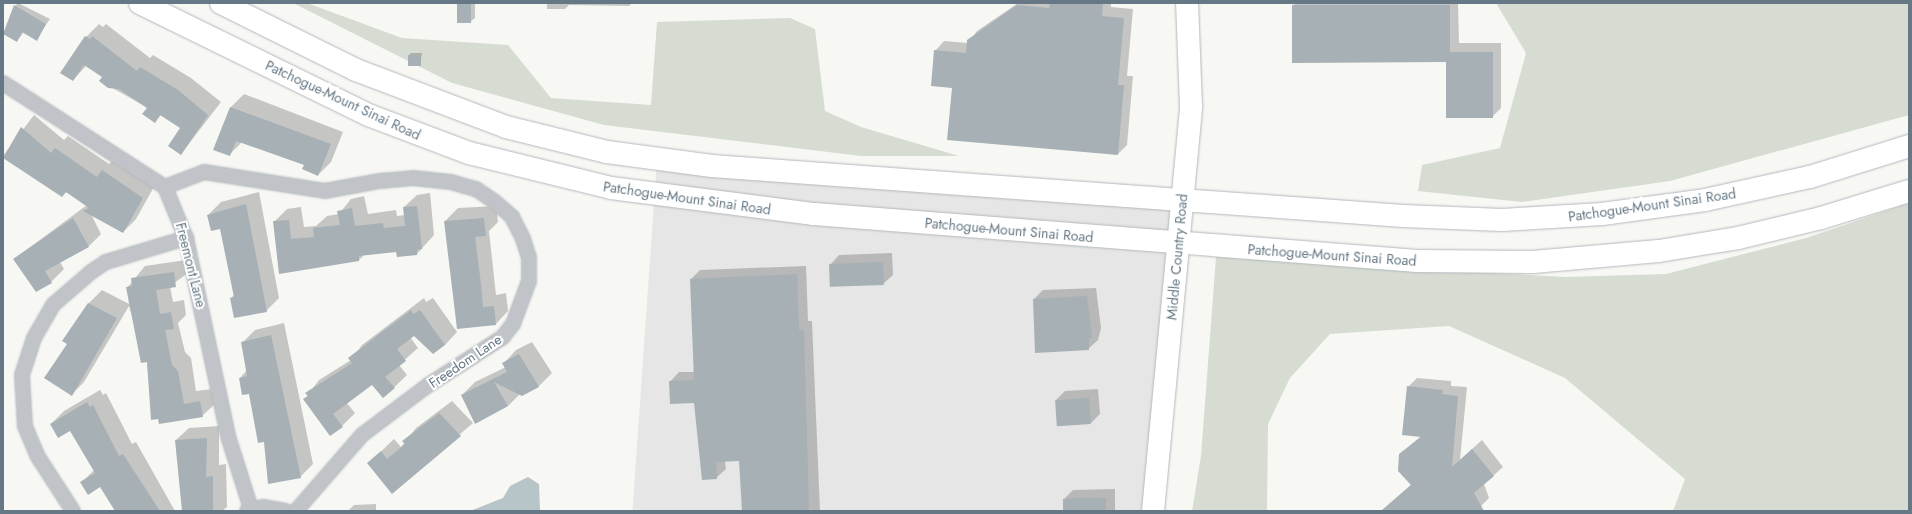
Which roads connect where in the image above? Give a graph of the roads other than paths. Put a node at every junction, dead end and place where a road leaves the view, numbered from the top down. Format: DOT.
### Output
graph roads {
  1 [pos="140,3"];
  2 [pos="220,3"];
  3 [pos="1187,3"];
  4 [pos="3,83"];
  5 [pos="1909,146"];
  6 [pos="165,187"];
  7 [pos="1909,190"];
  8 [pos="1181,199"];
  9 [pos="186,238"];
  10 [pos="1178,244"];
  11 [pos="249,510"];
  12 [pos="73,511"];
  13 [pos="286,511"];
  14 [pos="296,511"];
  15 [pos="1153,511"];
  1 -- 10 [label="main road, Patchogue-Mount Sinai Road"];
  2 -- 8 [label="main road, Patchogue-Mount Sinai Road"];
  3 -- 8 [label="main road, Middle Country Road"];
  4 -- 6 [label="street"];
  5 -- 8 [label="main road, Patchogue-Mount Sinai Road"];
  6 -- 9 [label="street, Freemont Lane"];
  6 -- 14 [label="street, Freedom Lane"];
  7 -- 10 [label="main road, Patchogue-Mount Sinai Road"];
  8 -- 10 [label="main road, Middle Country Road"];
  9 -- 11 [label="street, Freemont Lane"];
  9 -- 12 [label="street"];
  10 -- 15 [label="main road, Middle Country Road"];
  11 -- 13 [label="street"];
}
